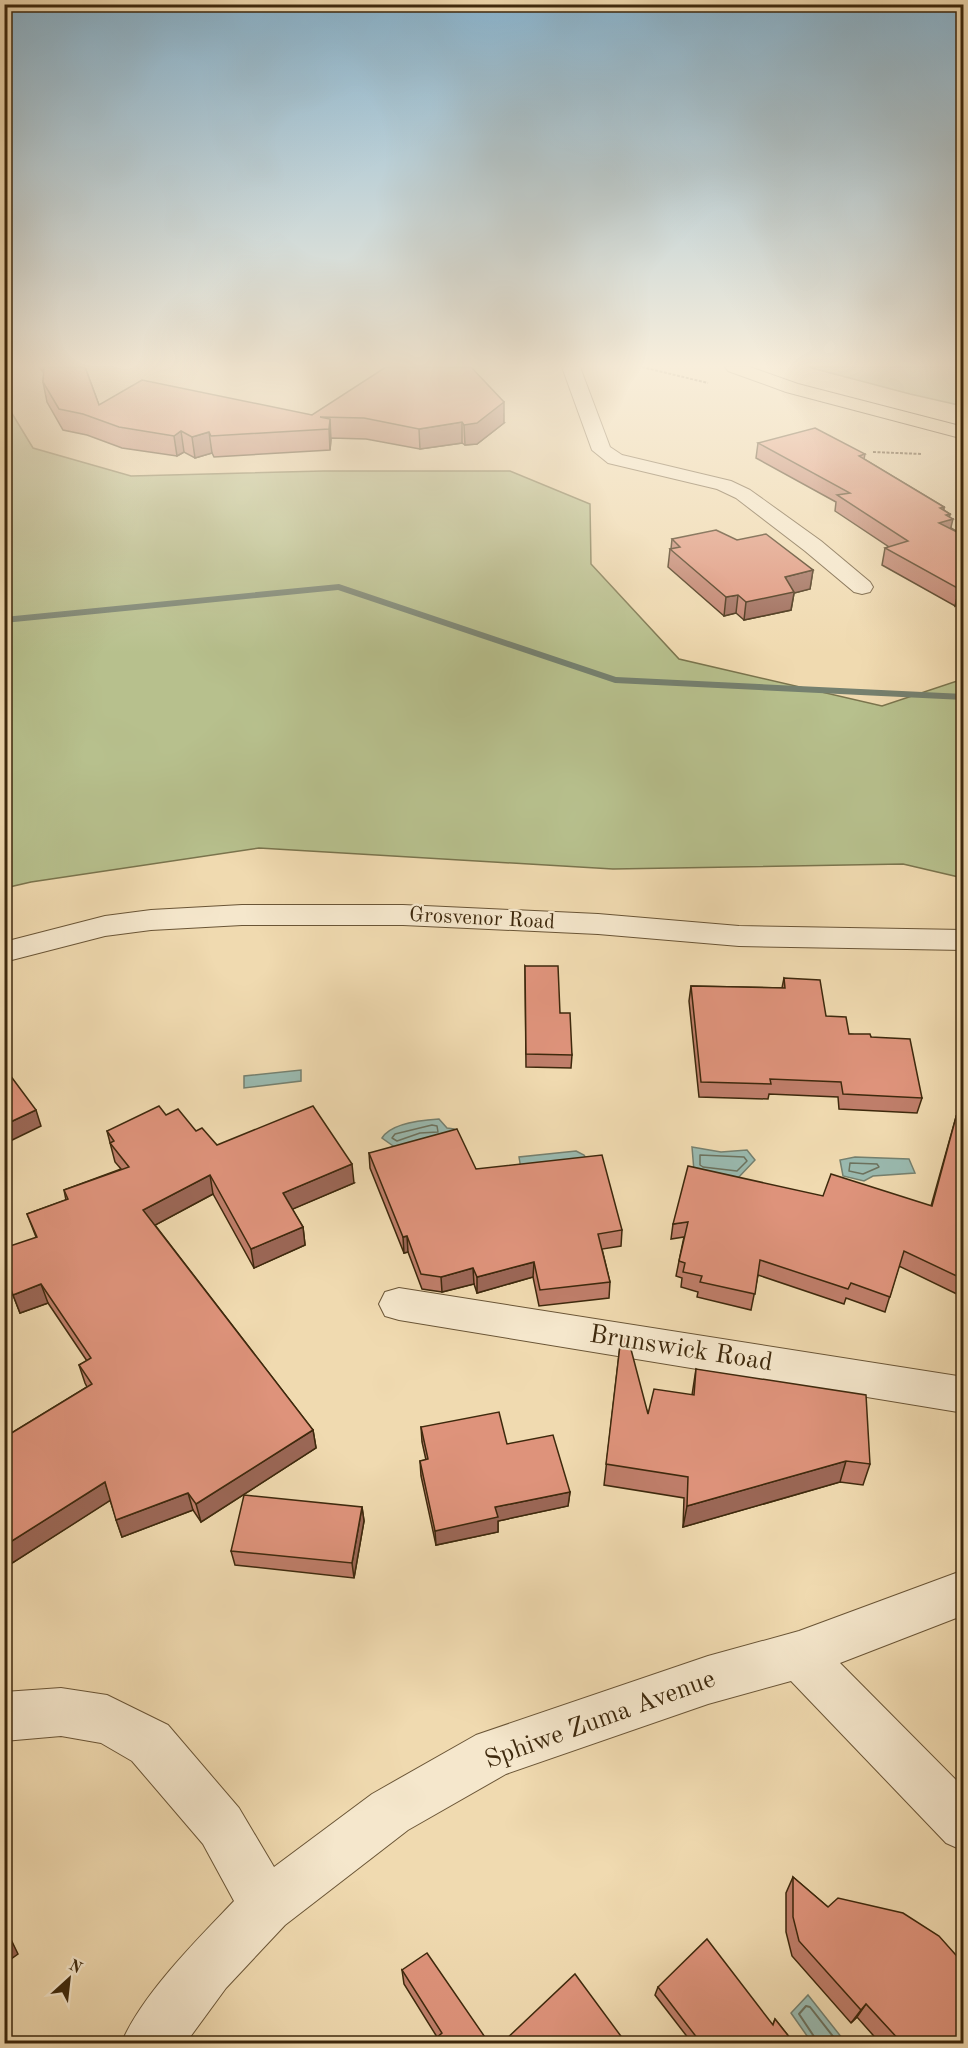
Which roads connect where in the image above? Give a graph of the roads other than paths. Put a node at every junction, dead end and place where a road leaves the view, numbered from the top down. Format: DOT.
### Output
graph roads {
  1 [pos="630,463"];
  2 [pos="862,587"];
  3 [pos="963,940"];
  4 [pos="4,952"];
  5 [pos="399,1304"];
  6 [pos="963,1395"];
  7 [pos="963,1592"];
  8 [pos="799,1655"];
  9 [pos="4,1717"];
  10 [pos="963,1825"];
  11 [pos="266,1906"];
  12 [pos="149,2043"];
  1 -- 2 [label="street"];
  3 -- 4 [label="street, Grosvenor Road"];
  5 -- 6 [label="street, Brunswick Road"];
  7 -- 8 [label="street, Sphiwe Zuma Avenue"];
  8 -- 10 [label="street"];
  8 -- 11 [label="street, Sphiwe Zuma Avenue"];
  9 -- 11 [label="street"];
  11 -- 12 [label="street, Sphiwe Zuma Avenue"];
}
